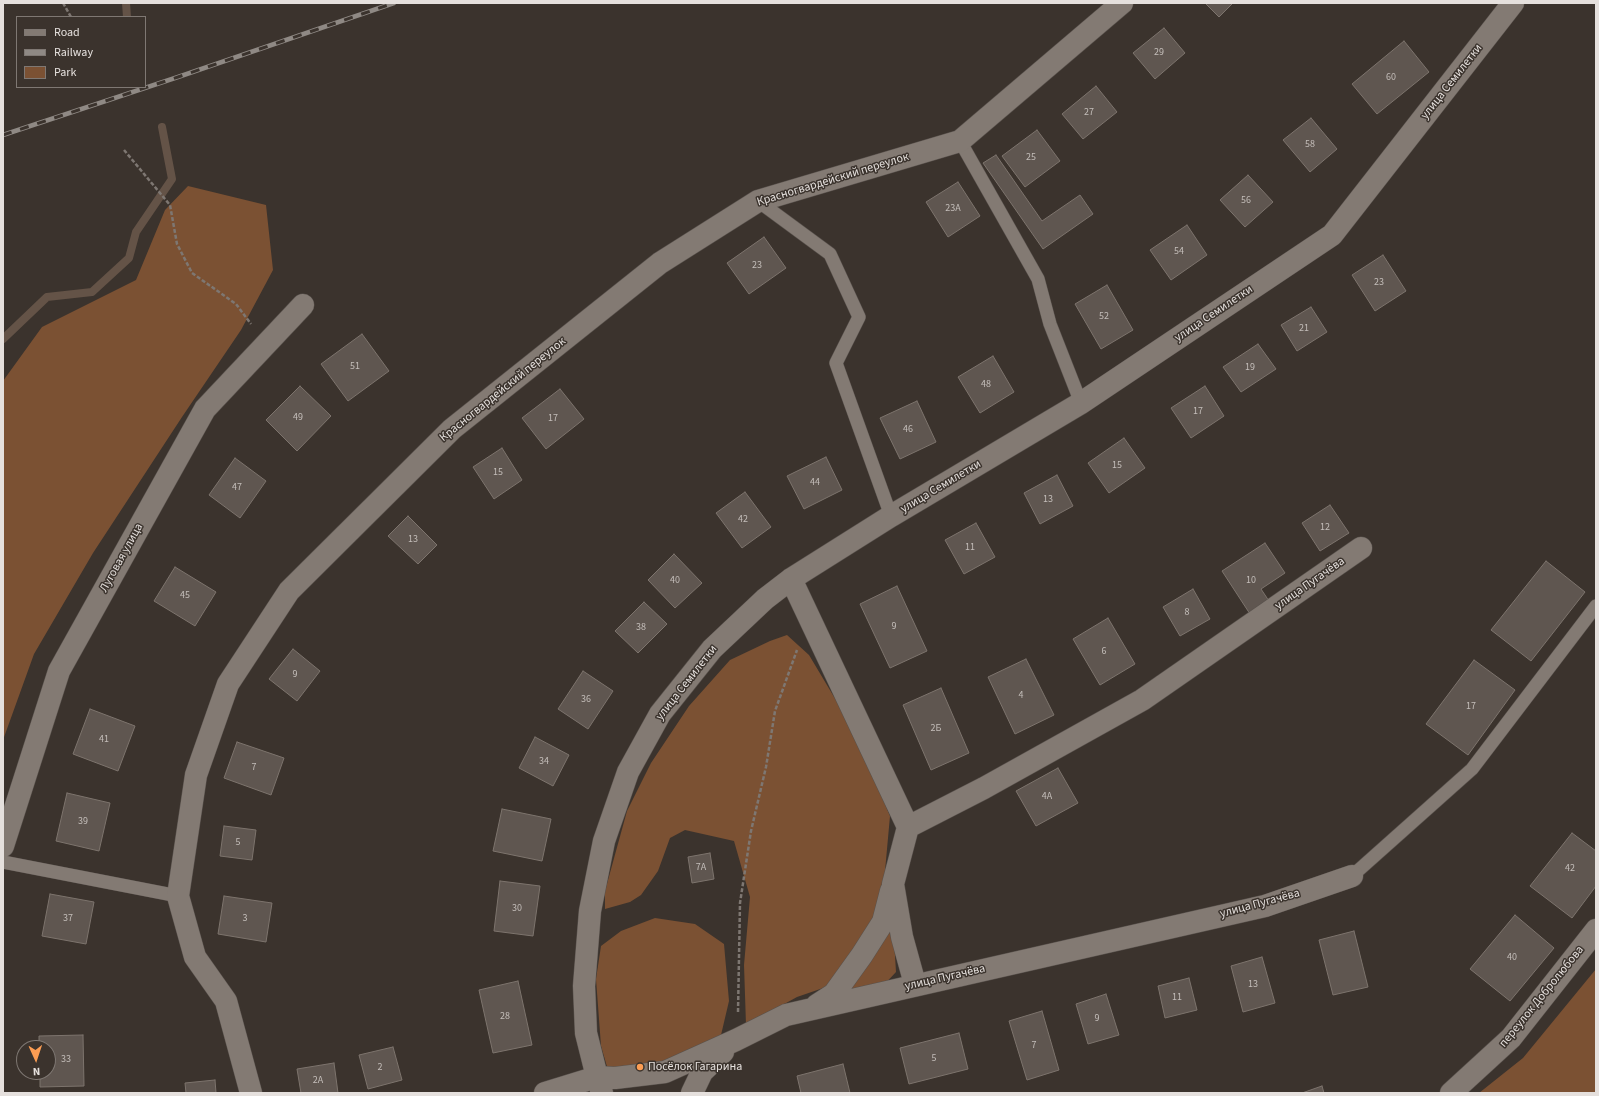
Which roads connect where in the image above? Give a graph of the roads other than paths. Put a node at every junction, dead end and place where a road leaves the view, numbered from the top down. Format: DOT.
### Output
graph roads {
  1 [pos="1122,3"];
  2 [pos="1513,3"];
  3 [pos="960,141"];
  4 [pos="758,201"];
  5 [pos="303,305"];
  6 [pos="1081,403"];
  7 [pos="891,516"];
  8 [pos="1361,548"];
  9 [pos="791,579"];
  10 [pos="1596,606"];
  11 [pos="908,827"];
  12 [pos="3,846"];
  13 [pos="3,862"];
  14 [pos="1352,876"];
  15 [pos="893,884"];
  16 [pos="178,896"];
  17 [pos="1596,930"];
  18 [pos="915,984"];
  19 [pos="811,1009"];
  20 [pos="736,1040"];
  21 [pos="599,1085"];
  22 [pos="251,1093"];
  23 [pos="545,1093"];
  24 [pos="692,1093"];
  25 [pos="1451,1093"];
  1 -- 3 [label="street, Красногвардейский переулок"];
  2 -- 6 [label="street, улица Семилетки"];
  3 -- 4 [label="street, Красногвардейский переулок"];
  3 -- 6 [label="lane"];
  4 -- 7 [label="lane"];
  4 -- 16 [label="street, Красногвардейский переулок"];
  5 -- 12 [label="street, Луговая улица"];
  6 -- 7 [label="street, улица Семилетки"];
  7 -- 9 [label="street, улица Семилетки"];
  8 -- 11 [label="street, улица Пугачёва"];
  9 -- 11 [label="street"];
  9 -- 21 [label="street, улица Семилетки"];
  10 -- 14 [label="lane"];
  11 -- 15 [label="street"];
  13 -- 16 [label="lane"];
  14 -- 18 [label="street, улица Пугачёва"];
  15 -- 18 [label="street"];
  15 -- 19 [label="street"];
  16 -- 22 [label="street, Красногвардейский переулок"];
  17 -- 25 [label="street, переулок Добролюбова"];
  18 -- 19 [label="street, улица Пугачёва"];
  19 -- 20 [label="street, улица Пугачёва"];
  20 -- 21 [label="street, улица Пугачёва"];
  20 -- 24 [label="street"];
  21 -- 23 [label="street, улица Пугачёва"];
}
